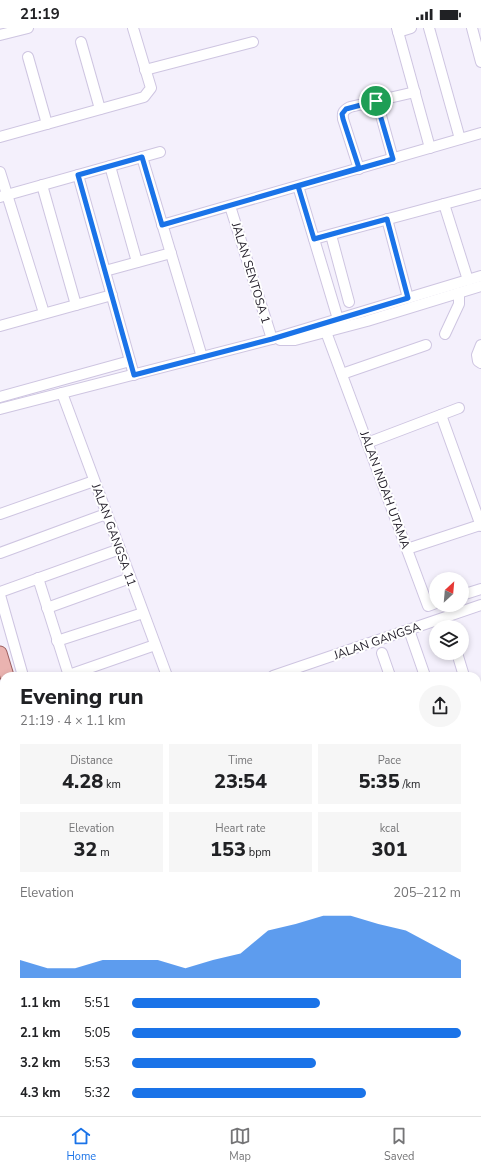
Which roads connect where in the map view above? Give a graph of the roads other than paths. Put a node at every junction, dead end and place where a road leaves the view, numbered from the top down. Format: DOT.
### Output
graph roads {
  1 [pos="28,28"];
  2 [pos="134,28"];
  3 [pos="411,28"];
  4 [pos="429,28"];
  5 [pos="472,28"];
  6 [pos="398,30"];
  7 [pos="0,35"];
  8 [pos="81,42"];
  9 [pos="253,42"];
  10 [pos="28,57"];
  11 [pos="481,62"];
  12 [pos="145,70"];
  13 [pos="415,92"];
  14 [pos="376,101"];
  15 [pos="100,109"];
  16 [pos="47,124"];
  17 [pos="481,133"];
  18 [pos="0,137"];
  19 [pos="460,139"];
  20 [pos="430,148"];
  21 [pos="160,152"];
  22 [pos="142,157"];
  23 [pos="393,159"];
  24 [pos="110,166"];
  25 [pos="359,168"];
  26 [pos="0,172"];
  27 [pos="78,175"];
  28 [pos="42,185"];
  29 [pos="298,186"];
  30 [pos="481,194"];
  31 [pos="4,196"];
  32 [pos="444,204"];
  33 [pos="230,206"];
  34 [pos="387,219"];
  35 [pos="162,225"];
  36 [pos="331,235"];
  37 [pos="314,239"];
  38 [pos="171,253"];
  39 [pos="136,262"];
  40 [pos="105,271"];
  41 [pos="481,276"];
  42 [pos="468,280"];
  43 [pos="481,286"];
  44 [pos="459,293"];
  45 [pos="112,294"];
  46 [pos="408,298"];
  47 [pos="349,302"];
  48 [pos="76,305"];
  49 [pos="44,313"];
  50 [pos="338,319"];
  51 [pos="0,326"];
  52 [pos="326,332"];
  53 [pos="445,334"];
  54 [pos="272,339"];
  55 [pos="426,345"];
  56 [pos="481,345"];
  57 [pos="202,357"];
  58 [pos="130,362"];
  59 [pos="481,363"];
  60 [pos="342,374"];
  61 [pos="134,375"];
  62 [pos="62,393"];
  63 [pos="0,397"];
  64 [pos="459,408"];
  65 [pos="0,409"];
  66 [pos="441,415"];
  67 [pos="367,443"];
  68 [pos="94,481"];
  69 [pos="0,514"];
  70 [pos="106,514"];
  71 [pos="481,526"];
  72 [pos="120,549"];
  73 [pos="406,549"];
  74 [pos="0,553"];
  75 [pos="38,578"];
  76 [pos="130,578"];
  77 [pos="481,589"];
  78 [pos="469,593"];
  79 [pos="0,594"];
  80 [pos="429,599"];
  81 [pos="481,605"];
  82 [pos="47,608"];
  83 [pos="144,613"];
  84 [pos="409,630"];
  85 [pos="57,641"];
  86 [pos="155,645"];
  87 [pos="0,653"];
  88 [pos="382,653"];
  89 [pos="459,660"];
  90 [pos="6,672"];
  91 [pos="22,672"];
  92 [pos="68,672"];
  93 [pos="80,672"];
  94 [pos="165,672"];
  95 [pos="285,672"];
  96 [pos="389,672"];
  97 [pos="424,672"];
  98 [pos="463,672"];
  1 -- 7 [label="street"];
  2 -- 12 [label="street"];
  3 -- 6 [label="street"];
  4 -- 19 [label="street"];
  5 -- 11 [label="street"];
  6 -- 13 [label="street"];
  8 -- 15 [label="street"];
  9 -- 12 [label="street"];
  10 -- 16 [label="street"];
  12 -- 15 [label="street"];
  13 -- 14 [label="street"];
  13 -- 20 [label="street"];
  14 -- 23 [label="street"];
  14 -- 25 [label="street"];
  15 -- 16 [label="street"];
  16 -- 18 [label="street"];
  17 -- 19 [label="street"];
  19 -- 20 [label="street"];
  20 -- 23 [label="street"];
  21 -- 22 [label="street"];
  22 -- 24 [label="street"];
  22 -- 35 [label="street"];
  23 -- 25 [label="street"];
  24 -- 27 [label="street"];
  24 -- 39 [label="street"];
  25 -- 29 [label="street"];
  26 -- 31 [label="street"];
  27 -- 28 [label="street"];
  27 -- 40 [label="street"];
  28 -- 31 [label="street"];
  28 -- 48 [label="street"];
  29 -- 33 [label="street"];
  29 -- 37 [label="street"];
  30 -- 32 [label="street"];
  31 -- 49 [label="street"];
  32 -- 34 [label="street"];
  32 -- 42 [label="street"];
  33 -- 35 [label="street"];
  33 -- 54 [label="street, JALAN SENTOSA 1"];
  34 -- 36 [label="street"];
  34 -- 46 [label="street"];
  35 -- 38 [label="street"];
  36 -- 37 [label="street"];
  36 -- 47 [label="street"];
  37 -- 50 [label="street"];
  38 -- 39 [label="street"];
  38 -- 57 [label="street"];
  39 -- 40 [label="street"];
  40 -- 45 [label="street"];
  41 -- 42 [label="street"];
  42 -- 46 [label="street"];
  43 -- 44 [label="street"];
  44 -- 52 [label="street"];
  44 -- 53 [label="street"];
  45 -- 48 [label="street"];
  45 -- 58 [label="street"];
  46 -- 50 [label="street"];
  48 -- 49 [label="street"];
  49 -- 51 [label="street"];
  50 -- 54 [label="street"];
  52 -- 54 [label="street"];
  52 -- 60 [label="street, JALAN INDAH UTAMA"];
  54 -- 57 [label="street"];
  55 -- 60 [label="street"];
  56 -- 59 [label="street"];
  57 -- 61 [label="street"];
  58 -- 61 [label="street"];
  58 -- 63 [label="street"];
  60 -- 67 [label="street, JALAN INDAH UTAMA"];
  61 -- 62 [label="street"];
  62 -- 65 [label="street"];
  62 -- 68 [label="street, JALAN GANGSA 11"];
  64 -- 66 [label="street"];
  66 -- 67 [label="street"];
  66 -- 71 [label="street"];
  67 -- 73 [label="street, JALAN INDAH UTAMA"];
  68 -- 69 [label="street"];
  68 -- 70 [label="street, JALAN GANGSA 11"];
  70 -- 72 [label="street, JALAN GANGSA 11"];
  70 -- 74 [label="street"];
  71 -- 73 [label="street"];
  72 -- 75 [label="street"];
  72 -- 76 [label="street, JALAN GANGSA 11"];
  73 -- 80 [label="street, JALAN INDAH UTAMA"];
  75 -- 79 [label="street"];
  75 -- 82 [label="street"];
  76 -- 82 [label="street"];
  76 -- 83 [label="street, JALAN GANGSA 11"];
  77 -- 78 [label="street"];
  79 -- 91 [label="street"];
  81 -- 84 [label="street, JALAN GANGSA"];
  82 -- 85 [label="street"];
  83 -- 85 [label="street"];
  83 -- 86 [label="street, JALAN GANGSA 11"];
  84 -- 95 [label="street, JALAN GANGSA"];
  84 -- 97 [label="street"];
  85 -- 92 [label="street"];
  86 -- 93 [label="street"];
  86 -- 94 [label="street, JALAN GANGSA 11"];
  87 -- 90 [label="main road"];
  88 -- 96 [label="street"];
  89 -- 98 [label="street"];
}
